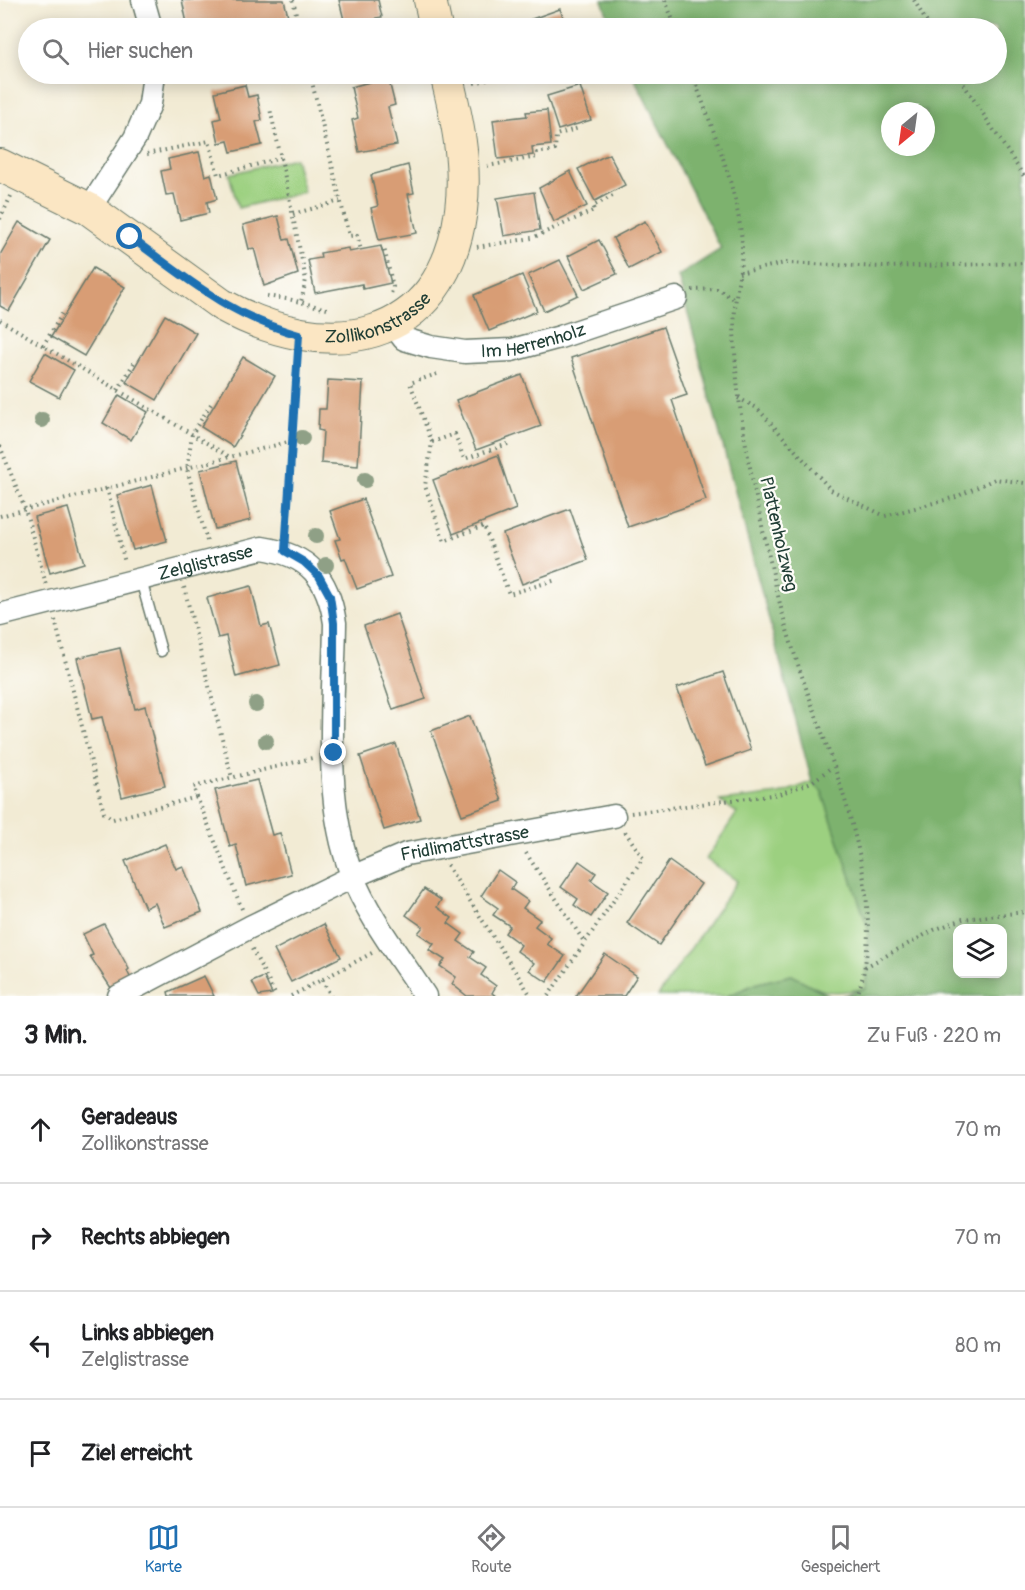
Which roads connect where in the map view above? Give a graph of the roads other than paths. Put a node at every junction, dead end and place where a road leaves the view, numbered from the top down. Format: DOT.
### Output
graph roads {
  1 [pos="143,0"];
  2 [pos="430,0"];
  3 [pos="148,18"];
  4 [pos="434,18"];
  5 [pos="153,84"];
  6 [pos="448,84"];
  7 [pos="0,165"];
  8 [pos="89,209"];
  9 [pos="676,298"];
  10 [pos="391,311"];
  11 [pos="136,581"];
  12 [pos="0,615"];
  13 [pos="161,651"];
  14 [pos="614,816"];
  15 [pos="352,877"];
  16 [pos="119,996"];
  17 [pos="425,996"];
  1 -- 3 [label="street"];
  2 -- 4 [label="main road"];
  5 -- 8 [label="street"];
  6 -- 10 [label="main road, Zollikonstrasse"];
  7 -- 8 [label="main road, Zollikonstrasse"];
  8 -- 10 [label="main road, Zollikonstrasse"];
  9 -- 10 [label="street, Im Herrenholz"];
  11 -- 12 [label="street, Zelglistrasse"];
  11 -- 13 [label="lane"];
  11 -- 15 [label="street, Zelglistrasse"];
  14 -- 15 [label="street, Fridlimattstrasse"];
  15 -- 16 [label="street, Fridlimattstrasse"];
  15 -- 17 [label="street"];
}
